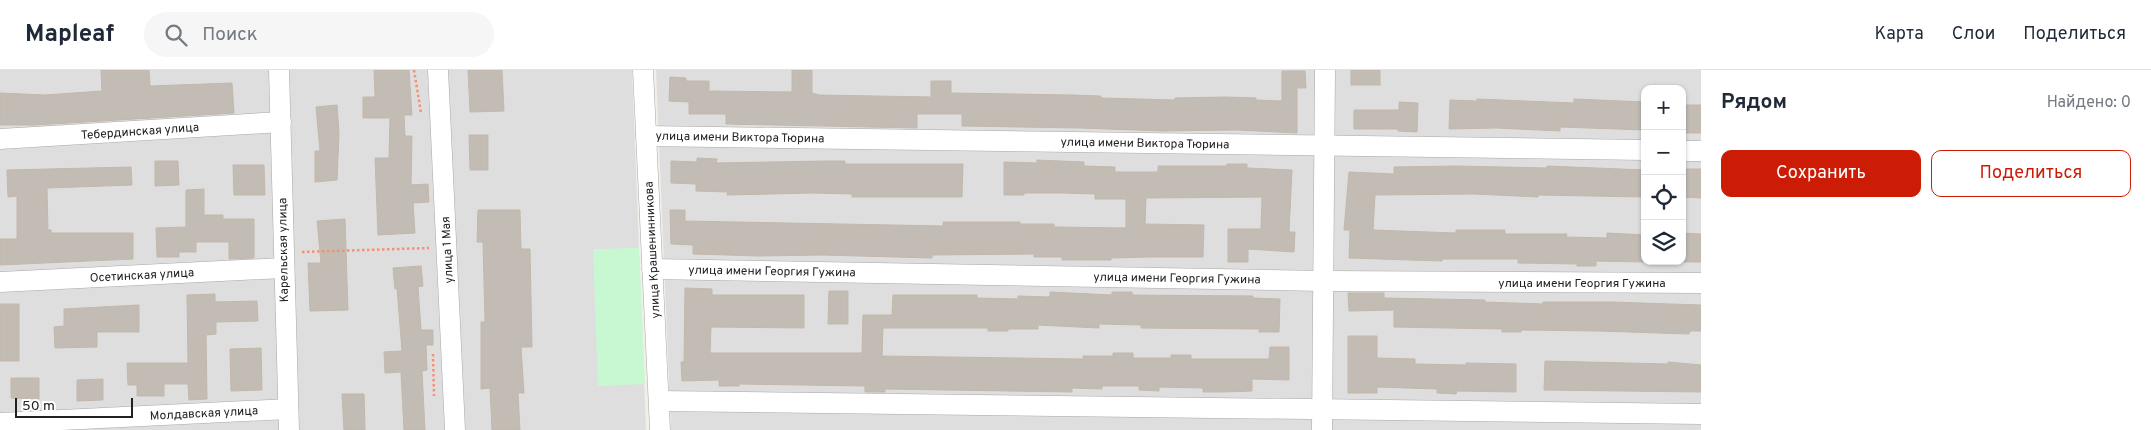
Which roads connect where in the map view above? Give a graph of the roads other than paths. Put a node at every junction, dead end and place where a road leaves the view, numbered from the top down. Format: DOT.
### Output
graph roads {
  1 [pos="279,70"];
  2 [pos="438,70"];
  3 [pos="643,70"];
  4 [pos="1325,70"];
  5 [pos="281,122"];
  6 [pos="646,136"];
  7 [pos="0,139"];
  8 [pos="1324,146"];
  9 [pos="1641,150"];
  10 [pos="1686,151"];
  11 [pos="1701,151"];
  12 [pos="283,260"];
  13 [pos="652,269"];
  14 [pos="1324,281"];
  15 [pos="0,282"];
  16 [pos="1701,283"];
  17 [pos="659,400"];
  18 [pos="288,409"];
  19 [pos="1322,410"];
  20 [pos="1701,414"];
  21 [pos="0,423"];
  22 [pos="289,430"];
  23 [pos="455,430"];
  24 [pos="660,430"];
  25 [pos="1322,430"];
  1 -- 5 [label="street, Карельская улица"];
  2 -- 23 [label="street, улица 1 Мая"];
  3 -- 6 [label="street, улица Крашенинникова"];
  4 -- 8 [label="street"];
  5 -- 7 [label="street, Тебердинская улица"];
  5 -- 12 [label="street, Карельская улица"];
  6 -- 8 [label="street, улица имени Виктора Тюрина"];
  6 -- 13 [label="street, улица Крашенинникова"];
  8 -- 9 [label="street, улица имени Виктора Тюрина"];
  8 -- 14 [label="street"];
  10 -- 11 [label="street"];
  12 -- 15 [label="street, Осетинская улица"];
  12 -- 18 [label="street, Карельская улица"];
  13 -- 14 [label="street, улица имени Георгия Гужина"];
  13 -- 17 [label="street, улица Крашенинникова"];
  14 -- 16 [label="street, улица имени Георгия Гужина"];
  14 -- 19 [label="street"];
  17 -- 19 [label="street"];
  17 -- 24 [label="street, улица Крашенинникова"];
  18 -- 21 [label="street, Молдавская улица"];
  18 -- 22 [label="street, Карельская улица"];
  19 -- 20 [label="street"];
  19 -- 25 [label="street"];
}
